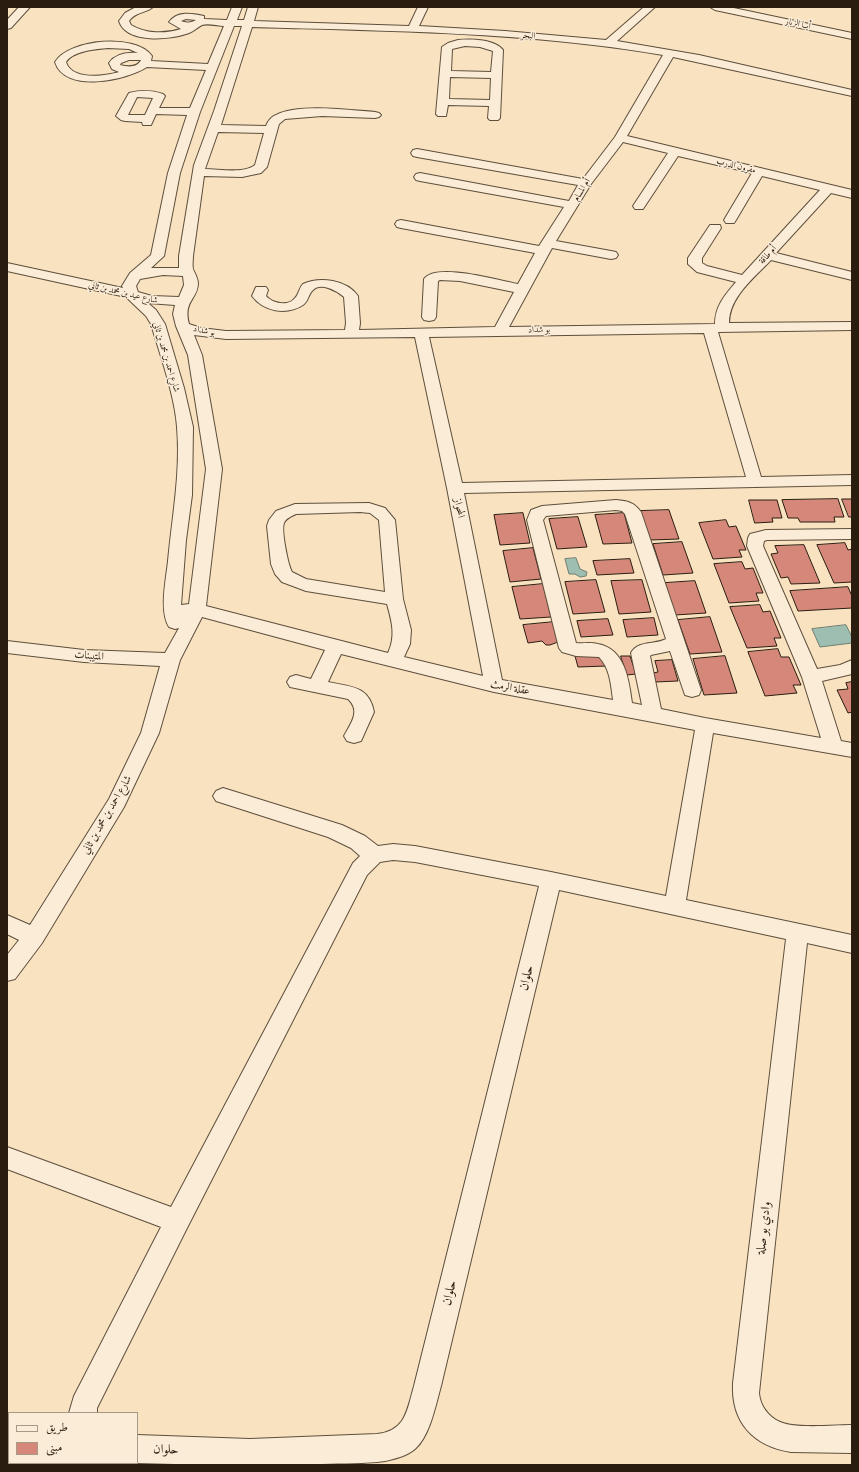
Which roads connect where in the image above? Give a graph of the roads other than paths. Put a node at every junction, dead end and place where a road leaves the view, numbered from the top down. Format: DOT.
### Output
graph roads {
  1 [pos="25,7"];
  2 [pos="148,7"];
  3 [pos="184,7"];
  4 [pos="237,7"];
  5 [pos="253,7"];
  6 [pos="423,7"];
  7 [pos="650,7"];
  8 [pos="715,7"];
  9 [pos="747,10"];
  10 [pos="786,11"];
  11 [pos="777,20"];
  12 [pos="199,22"];
  13 [pos="230,23"];
  14 [pos="248,23"];
  15 [pos="7,26"];
  16 [pos="413,29"];
  17 [pos="467,32"];
  18 [pos="479,32"];
  19 [pos="852,36"];
  20 [pos="471,44"];
  21 [pos="608,44"];
  22 [pos="670,53"];
  23 [pos="144,64"];
  24 [pos="212,67"];
  25 [pos="445,74"];
  26 [pos="497,75"];
  27 [pos="852,93"];
  28 [pos="443,102"];
  29 [pos="495,103"];
  30 [pos="194,112"];
  31 [pos="442,114"];
  32 [pos="375,115"];
  33 [pos="150,117"];
  34 [pos="494,118"];
  35 [pos="213,128"];
  36 [pos="271,130"];
  37 [pos="620,138"];
  38 [pos="675,151"];
  39 [pos="417,153"];
  40 [pos="759,171"];
  41 [pos="199,172"];
  42 [pos="420,177"];
  43 [pos="586,183"];
  44 [pos="828,188"];
  45 [pos="852,194"];
  46 [pos="572,205"];
  47 [pos="639,206"];
  48 [pos="730,220"];
  49 [pos="401,224"];
  50 [pos="715,228"];
  51 [pos="546,247"];
  52 [pos="611,255"];
  53 [pos="768,255"];
  54 [pos="852,262"];
  55 [pos="7,267"];
  56 [pos="40,273"];
  57 [pos="189,273"];
  58 [pos="848,275"];
  59 [pos="135,276"];
  60 [pos="745,280"];
  61 [pos="261,290"];
  62 [pos="522,290"];
  63 [pos="132,296"];
  64 [pos="184,301"];
  65 [pos="429,317"];
  66 [pos="182,326"];
  67 [pos="852,326"];
  68 [pos="716,328"];
  69 [pos="500,331"];
  70 [pos="421,332"];
  71 [pos="351,334"];
  72 [pos="226,335"];
  73 [pos="195,355"];
  74 [pos="852,480"];
  75 [pos="755,482"];
  76 [pos="455,488"];
  77 [pos="852,534"];
  78 [pos="394,599"];
  79 [pos="197,610"];
  80 [pos="172,611"];
  81 [pos="676,641"];
  82 [pos="336,646"];
  83 [pos="7,647"];
  84 [pos="175,652"];
  85 [pos="393,661"];
  86 [pos="852,666"];
  87 [pos="811,677"];
  88 [pos="296,682"];
  89 [pos="317,685"];
  90 [pos="494,685"];
  91 [pos="692,690"];
  92 [pos="624,709"];
  93 [pos="653,714"];
  94 [pos="705,725"];
  95 [pos="354,736"];
  96 [pos="833,746"];
  97 [pos="852,750"];
  98 [pos="224,796"];
  99 [pos="374,855"];
  100 [pos="551,880"];
  101 [pos="675,906"];
  102 [pos="7,924"];
  103 [pos="797,933"];
  104 [pos="34,937"];
  105 [pos="852,944"];
  106 [pos="7,972"];
  107 [pos="7,1158"];
  108 [pos="177,1221"];
  109 [pos="83,1412"];
  110 [pos="852,1439"];
  111 [pos="138,1448"];
  1 -- 15 [label="street"];
  2 -- 12 [label="street"];
  3 -- 12 [label="street"];
  4 -- 13 [label="street"];
  5 -- 14 [label="street, شارع احمد بن محمد بن ثاني"];
  6 -- 16 [label="street"];
  7 -- 21 [label="street"];
  8 -- 9 [label="street, أبــا الزبار"];
  9 -- 11 [label="street, أبــا الزبار"];
  10 -- 11 [label="street"];
  11 -- 19 [label="street, أبــا الزبار"];
  12 -- 13 [label="street, البحر"];
  13 -- 14 [label="street, البحر"];
  13 -- 24 [label="street"];
  14 -- 16 [label="street, البحر"];
  14 -- 35 [label="street, شارع احمد بن محمد بن ثاني"];
  16 -- 17 [label="street, البحر"];
  17 -- 18 [label="street, البحر"];
  17 -- 20 [label="street"];
  18 -- 20 [label="street"];
  18 -- 21 [label="street, البحر"];
  20 -- 25 [label="street"];
  20 -- 26 [label="street"];
  21 -- 22 [label="street, البحر"];
  22 -- 27 [label="street, البحر"];
  22 -- 37 [label="street, أم المسام"];
  23 -- 23 [label="street"];
  23 -- 24 [label="street"];
  24 -- 30 [label="street"];
  25 -- 26 [label="street"];
  25 -- 28 [label="street"];
  26 -- 29 [label="street"];
  28 -- 29 [label="street"];
  28 -- 31 [label="street"];
  29 -- 34 [label="street"];
  30 -- 33 [label="street"];
  30 -- 59 [label="street"];
  32 -- 36 [label="street"];
  35 -- 36 [label="street"];
  35 -- 41 [label="street, شارع احمد بن محمد بن ثاني"];
  36 -- 41 [label="street"];
  37 -- 38 [label="street, مقرون الدرب"];
  37 -- 43 [label="street, أم المسام"];
  38 -- 40 [label="street, مقرون الدرب"];
  38 -- 47 [label="street"];
  39 -- 43 [label="street"];
  40 -- 44 [label="street, مقرون الدرب"];
  40 -- 48 [label="street"];
  41 -- 57 [label="street, شارع احمد بن محمد بن ثاني"];
  42 -- 46 [label="street"];
  43 -- 46 [label="street, أم المسام"];
  44 -- 45 [label="street, مقرون الدرب"];
  44 -- 53 [label="street, أم طاقة"];
  46 -- 51 [label="street, أم المسام"];
  49 -- 51 [label="street"];
  50 -- 60 [label="street"];
  51 -- 52 [label="street"];
  51 -- 62 [label="street, أم المسام"];
  53 -- 58 [label="street"];
  53 -- 60 [label="street, أم طاقة"];
  54 -- 58 [label="street"];
  55 -- 56 [label="street, شارع عيد بن محمد بن ثاني"];
  56 -- 59 [label="street, شارع عيد بن محمد بن ثاني"];
  56 -- 63 [label="street, شارع عيد بن محمد بن ثاني"];
  57 -- 59 [label="street, شارع عيد بن محمد بن ثاني"];
  57 -- 64 [label="street, شارع احمد بن محمد بن ثاني"];
  59 -- 63 [label="street"];
  60 -- 68 [label="street, أم طاقة"];
  61 -- 71 [label="street"];
  62 -- 65 [label="street"];
  62 -- 69 [label="street, أم المسام"];
  63 -- 64 [label="street, شارع عيد بن محمد بن ثاني"];
  63 -- 80 [label="street, شارع احمد بن محمد بن ثاني"];
  64 -- 66 [label="street, شارع احمد بن محمد بن ثاني"];
  66 -- 72 [label="street, بو شداد"];
  66 -- 73 [label="street, شارع احمد بن محمد بن ثاني"];
  67 -- 68 [label="street, بو شداد"];
  68 -- 69 [label="street, بو شداد"];
  68 -- 75 [label="street, أم طاقة"];
  69 -- 70 [label="street, بو شداد"];
  70 -- 71 [label="street, بو شداد"];
  70 -- 76 [label="street, المحواز"];
  71 -- 72 [label="street, بو شداد"];
  72 -- 73 [label="street, بو شداد"];
  73 -- 79 [label="street, شارع احمد بن محمد بن ثاني"];
  74 -- 75 [label="street"];
  75 -- 76 [label="street"];
  76 -- 90 [label="street, المحواز"];
  77 -- 87 [label="street"];
  78 -- 78 [label="street"];
  78 -- 85 [label="street"];
  79 -- 80 [label="street, عقلة الرمث"];
  79 -- 82 [label="street, عقلة الرمث"];
  79 -- 84 [label="street, شارع احمد بن محمد بن ثاني"];
  80 -- 84 [label="street, شارع احمد بن محمد بن ثاني"];
  81 -- 91 [label="street"];
  81 -- 92 [label="street"];
  81 -- 93 [label="street"];
  82 -- 85 [label="street, عقلة الرمث"];
  82 -- 89 [label="street"];
  83 -- 84 [label="street, المتيبنات"];
  84 -- 104 [label="street, شارع احمد بن محمد بن ثاني"];
  85 -- 90 [label="street, عقلة الرمث"];
  86 -- 87 [label="street"];
  87 -- 96 [label="street"];
  88 -- 89 [label="street"];
  89 -- 95 [label="street"];
  90 -- 92 [label="street, عقلة الرمث"];
  92 -- 93 [label="street, عقلة الرمث"];
  93 -- 94 [label="street, عقلة الرمث"];
  94 -- 96 [label="street, عقلة الرمث"];
  94 -- 101 [label="street"];
  96 -- 97 [label="street, عقلة الرمث"];
  98 -- 99 [label="street"];
  99 -- 100 [label="street"];
  99 -- 108 [label="street"];
  100 -- 101 [label="street"];
  100 -- 111 [label="street, حلوان"];
  101 -- 103 [label="street"];
  102 -- 104 [label="street"];
  103 -- 105 [label="street"];
  103 -- 110 [label="street, وادي بو صلة"];
  104 -- 106 [label="street, شارع احمد بن محمد بن ثاني"];
  107 -- 108 [label="street"];
  108 -- 109 [label="street"];
}
